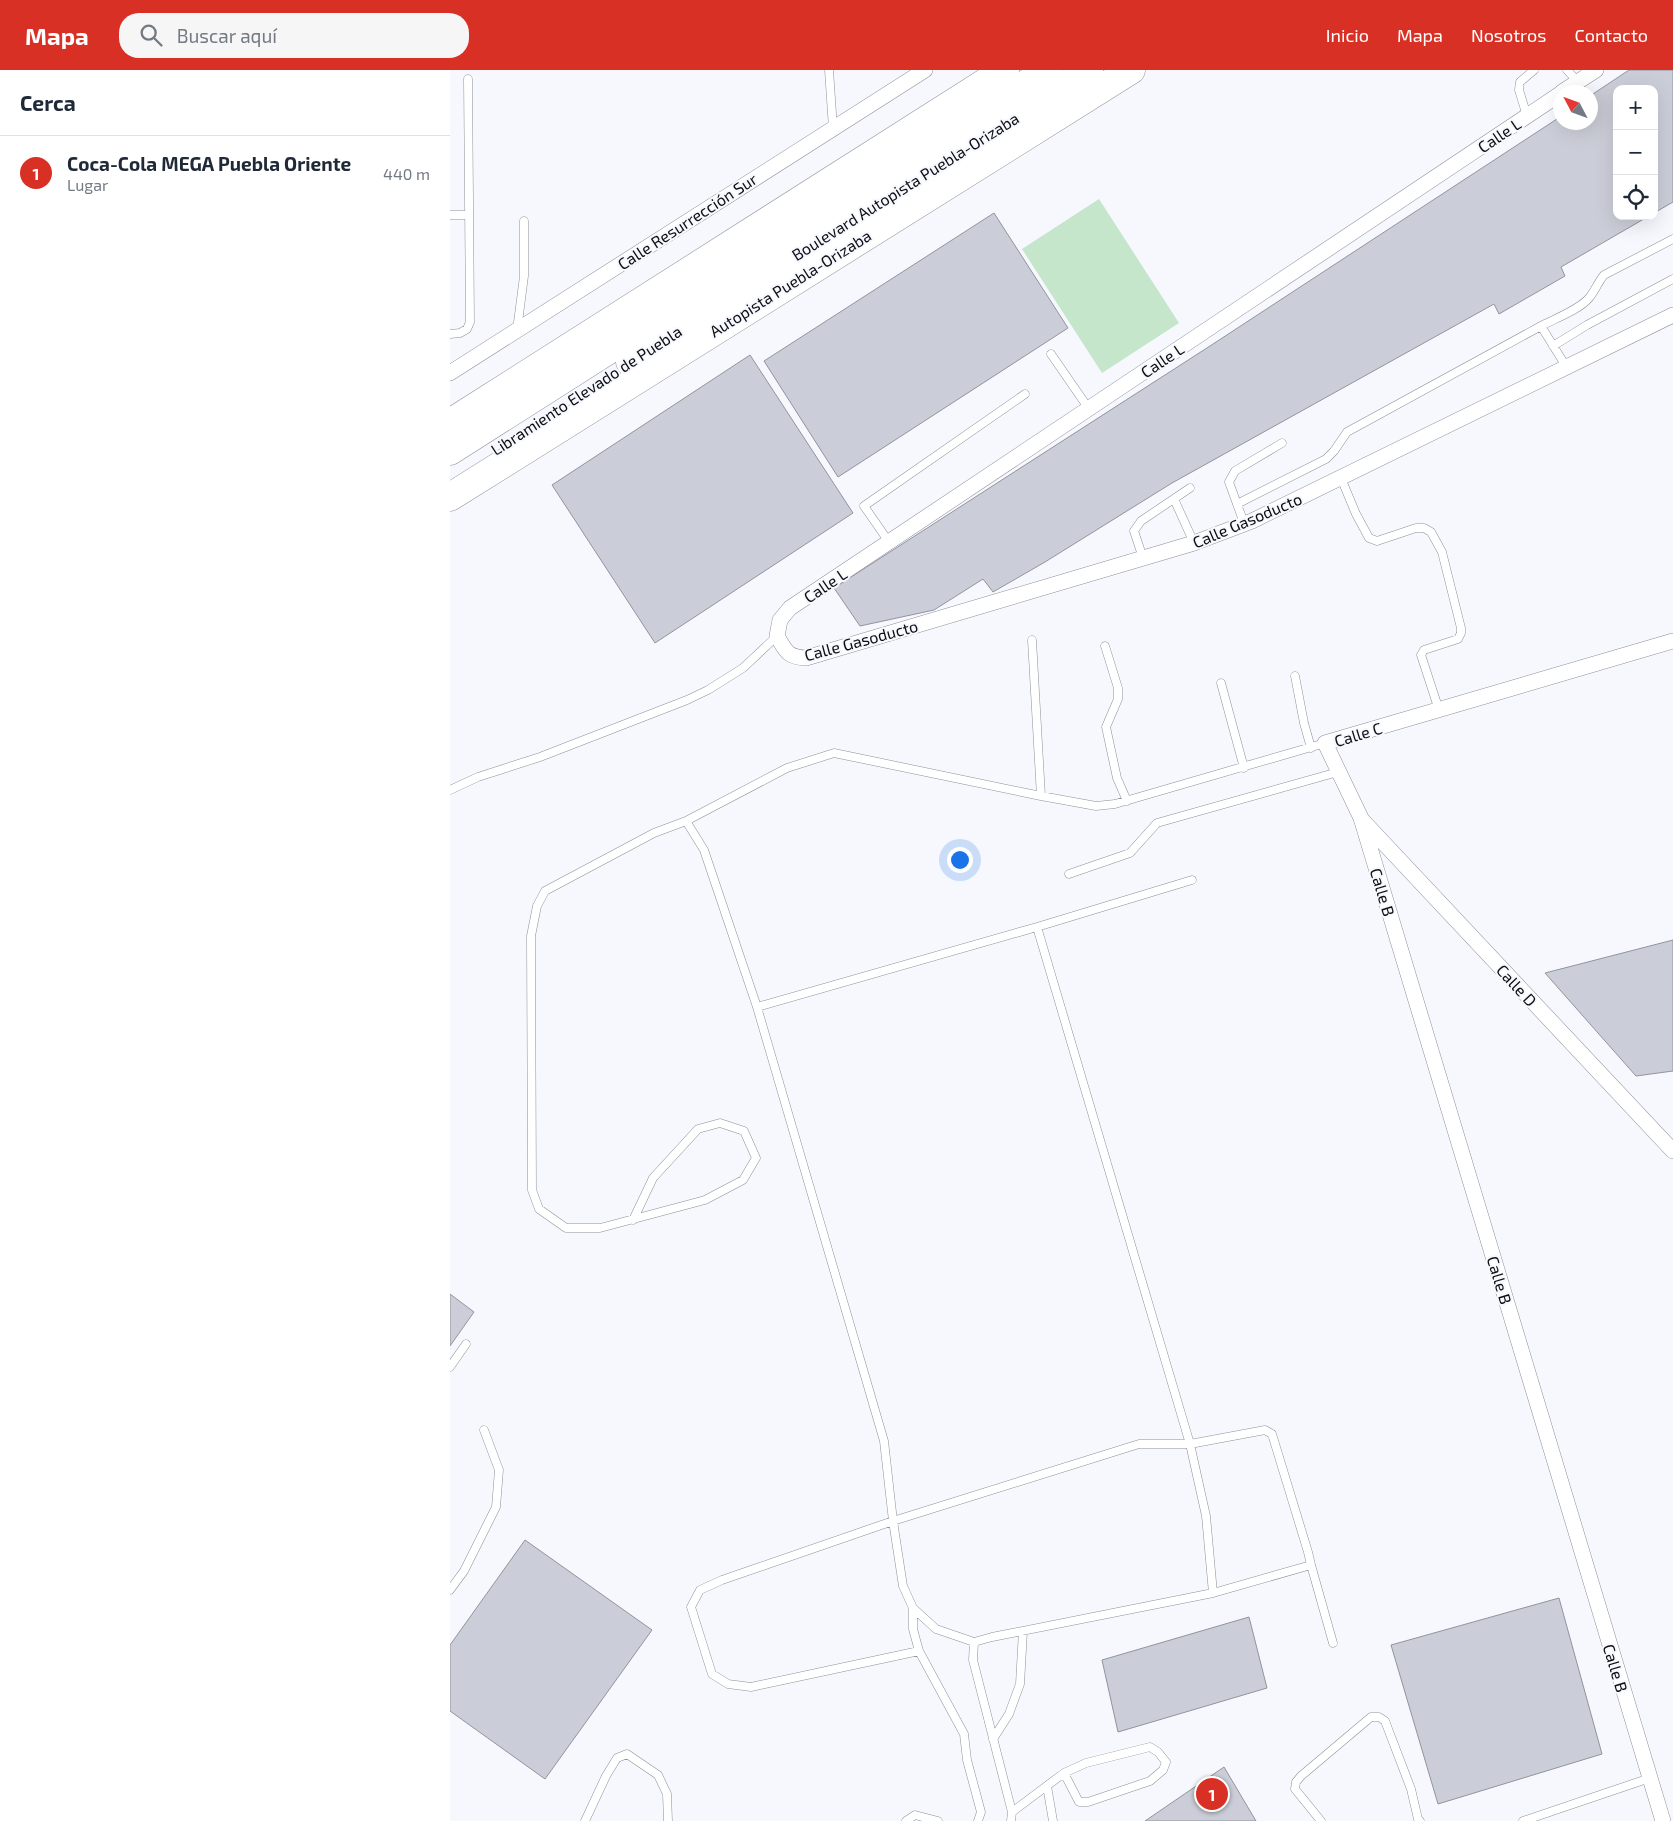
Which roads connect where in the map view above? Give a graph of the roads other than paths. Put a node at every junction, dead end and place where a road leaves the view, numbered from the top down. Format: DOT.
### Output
graph roads {
  1 [pos="829,70"];
  2 [pos="925,70"];
  3 [pos="1005,70"];
  4 [pos="1048,70"];
  5 [pos="1088,70"];
  6 [pos="1130,70"];
  7 [pos="1534,70"];
  8 [pos="1568,70"];
  9 [pos="1596,70"];
  10 [pos="468,79"];
  11 [pos="1578,82"];
  12 [pos="1573,85"];
  13 [pos="1553,99"];
  14 [pos="1528,116"];
  15 [pos="833,128"];
  16 [pos="450,214"];
  17 [pos="470,215"];
  18 [pos="524,221"];
  19 [pos="1673,239"];
  20 [pos="1673,279"];
  21 [pos="718,292"];
  22 [pos="1673,315"];
  23 [pos="1541,326"];
  24 [pos="517,330"];
  25 [pos="450,334"];
  26 [pos="1554,346"];
  27 [pos="1051,354"];
  28 [pos="1567,368"];
  29 [pos="450,373"];
  30 [pos="1025,394"];
  31 [pos="1089,409"];
  32 [pos="450,423"];
  33 [pos="1282,443"];
  34 [pos="450,451"];
  35 [pos="1341,478"];
  36 [pos="456,487"];
  37 [pos="1190,488"];
  38 [pos="1174,499"];
  39 [pos="1237,504"];
  40 [pos="450,510"];
  41 [pos="1244,523"];
  42 [pos="889,542"];
  43 [pos="1194,543"];
  44 [pos="1142,558"];
  45 [pos="776,636"];
  46 [pos="1032,640"];
  47 [pos="1673,641"];
  48 [pos="1105,646"];
  49 [pos="1295,676"];
  50 [pos="1220,683"];
  51 [pos="1439,710"];
  52 [pos="1318,746"];
  53 [pos="1244,768"];
  54 [pos="1338,772"];
  55 [pos="450,790"];
  56 [pos="1041,796"];
  57 [pos="1127,801"];
  58 [pos="1361,818"];
  59 [pos="686,821"];
  60 [pos="1069,874"];
  61 [pos="1192,880"];
  62 [pos="1037,928"];
  63 [pos="757,1007"];
  64 [pos="1672,1148"];
  65 [pos="633,1220"];
  66 [pos="466,1344"];
  67 [pos="450,1367"];
  68 [pos="484,1430"];
  69 [pos="1190,1444"];
  70 [pos="893,1521"];
  71 [pos="1311,1565"];
  72 [pos="450,1590"];
  73 [pos="1214,1593"];
  74 [pos="913,1608"];
  75 [pos="1023,1631"];
  76 [pos="974,1642"];
  77 [pos="1333,1643"];
  78 [pos="919,1651"];
  79 [pos="993,1739"];
  80 [pos="1064,1773"];
  81 [pos="1650,1778"];
  82 [pos="1047,1786"];
  83 [pos="1012,1812"];
  84 [pos="1418,1820"];
  85 [pos="585,1821"];
  86 [pos="668,1821"];
  87 [pos="906,1821"];
  88 [pos="938,1821"];
  89 [pos="978,1821"];
  90 [pos="1011,1821"];
  91 [pos="1053,1821"];
  92 [pos="1322,1821"];
  93 [pos="1523,1821"];
  94 [pos="1663,1821"];
  1 -- 15 [label="lane"];
  2 -- 15 [label="street, Calle Resurrección Sur"];
  3 -- 32 [label="highway"];
  4 -- 21 [label="highway, Boulevard Autopista Puebla-Orizaba"];
  5 -- 21 [label="highway, Boulevard Autopista Puebla-Orizaba"];
  6 -- 36 [label="highway, Autopista Puebla-Orizaba"];
  7 -- 14 [label="lane"];
  8 -- 11 [label="lane"];
  9 -- 11 [label="street, Calle L"];
  10 -- 17 [label="lane"];
  11 -- 12 [label="street, Calle L"];
  13 -- 14 [label="street, Calle L"];
  14 -- 31 [label="street, Calle L"];
  15 -- 24 [label="street, Calle Resurrección Sur"];
  16 -- 17 [label="lane"];
  17 -- 25 [label="lane"];
  18 -- 24 [label="lane"];
  19 -- 23 [label="lane"];
  20 -- 26 [label="lane"];
  21 -- 34 [label="highway, Libramiento Elevado de Puebla"];
  21 -- 36 [label="highway, Libramiento Elevado de Puebla"];
  22 -- 28 [label="street, Calle Gasoducto"];
  23 -- 26 [label="lane"];
  23 -- 39 [label="lane"];
  24 -- 29 [label="street, Calle Resurrección Sur"];
  26 -- 28 [label="lane"];
  27 -- 31 [label="lane"];
  28 -- 35 [label="street, Calle Gasoducto"];
  30 -- 42 [label="lane"];
  31 -- 42 [label="street, Calle L"];
  33 -- 39 [label="lane"];
  35 -- 41 [label="street, Calle Gasoducto"];
  35 -- 51 [label="lane"];
  36 -- 40 [label="highway"];
  37 -- 38 [label="lane"];
  38 -- 43 [label="lane"];
  38 -- 44 [label="lane"];
  39 -- 41 [label="lane"];
  41 -- 43 [label="street, Calle Gasoducto"];
  42 -- 45 [label="street, Calle L"];
  43 -- 44 [label="street, Calle Gasoducto"];
  44 -- 45 [label="street, Calle Gasoducto"];
  45 -- 55 [label="lane"];
  46 -- 56 [label="lane"];
  47 -- 51 [label="street, Calle C"];
  48 -- 57 [label="lane"];
  49 -- 52 [label="lane"];
  50 -- 53 [label="lane"];
  51 -- 52 [label="street, Calle C"];
  52 -- 53 [label="lane, Calle C"];
  52 -- 54 [label="street, Calle B"];
  53 -- 57 [label="lane, Calle C"];
  54 -- 58 [label="street, Calle B"];
  54 -- 60 [label="lane"];
  56 -- 57 [label="lane, Calle C"];
  56 -- 59 [label="lane, Calle C"];
  58 -- 64 [label="street, Calle D"];
  58 -- 81 [label="street, Calle B"];
  59 -- 63 [label="lane"];
  59 -- 65 [label="lane, Calle C"];
  61 -- 62 [label="lane"];
  62 -- 63 [label="lane"];
  62 -- 69 [label="lane"];
  63 -- 70 [label="lane"];
  65 -- 65 [label="lane, Calle C"];
  66 -- 67 [label="lane"];
  68 -- 72 [label="lane"];
  69 -- 70 [label="lane"];
  69 -- 71 [label="lane"];
  69 -- 73 [label="lane"];
  70 -- 74 [label="lane"];
  70 -- 78 [label="lane"];
  71 -- 73 [label="lane"];
  71 -- 77 [label="lane"];
  73 -- 75 [label="lane"];
  74 -- 76 [label="lane"];
  74 -- 78 [label="lane"];
  75 -- 76 [label="lane"];
  75 -- 79 [label="lane"];
  76 -- 79 [label="lane"];
  78 -- 89 [label="lane"];
  79 -- 83 [label="lane"];
  80 -- 80 [label="lane"];
  80 -- 82 [label="lane"];
  81 -- 93 [label="lane"];
  81 -- 94 [label="street, Calle B"];
  82 -- 83 [label="lane"];
  82 -- 91 [label="lane"];
  83 -- 90 [label="lane"];
  84 -- 92 [label="lane"];
  85 -- 86 [label="lane"];
  87 -- 88 [label="lane"];
}
